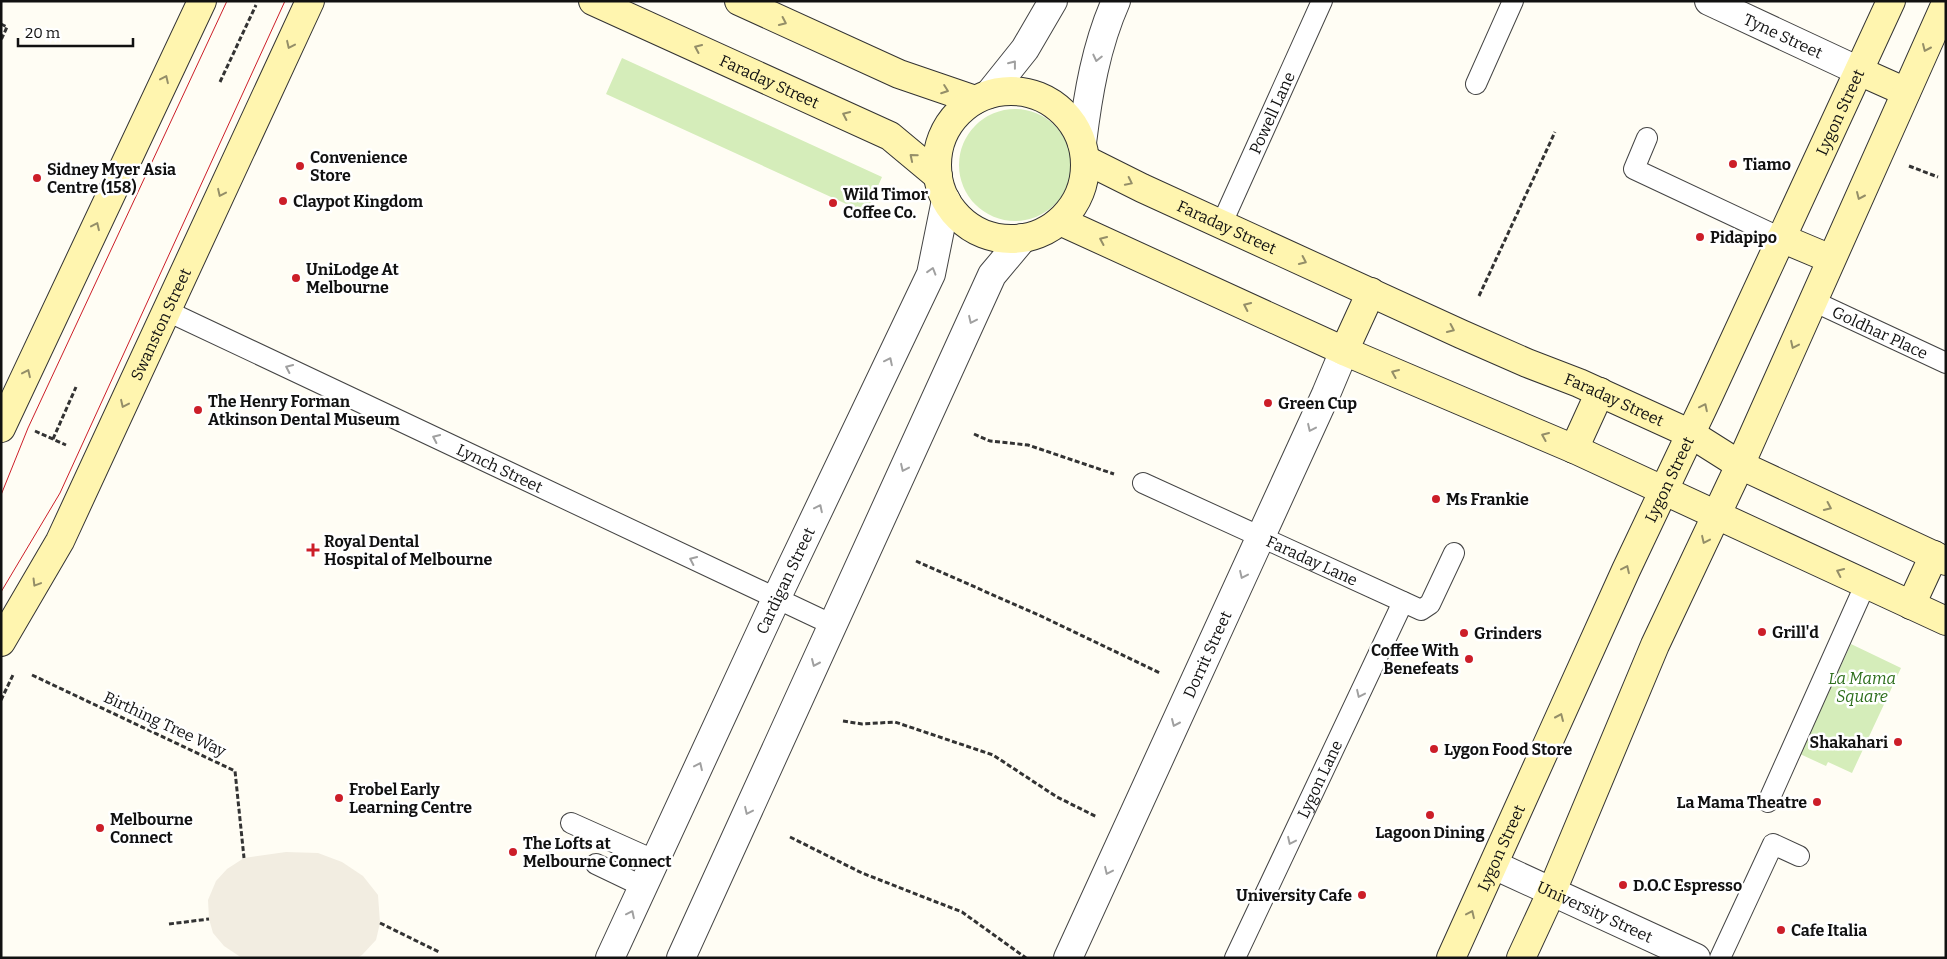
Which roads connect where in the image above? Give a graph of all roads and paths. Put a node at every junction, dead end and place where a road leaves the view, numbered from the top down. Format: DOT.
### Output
graph roads {
  1 [pos="202,1"];
  2 [pos="310,1"];
  3 [pos="593,1"];
  4 [pos="739,1"];
  5 [pos="1053,1"];
  6 [pos="1116,1"];
  7 [pos="1322,1"];
  8 [pos="1513,1"];
  9 [pos="1709,1"];
  10 [pos="1891,1"];
  11 [pos="1946,3"];
  12 [pos="256,5"];
  13 [pos="1,24"];
  14 [pos="1,40"];
  15 [pos="1859,71"];
  16 [pos="220,82"];
  17 [pos="1476,84"];
  18 [pos="1906,92"];
  19 [pos="982,97"];
  20 [pos="1555,132"];
  21 [pos="1647,138"];
  22 [pos="1084,151"];
  23 [pos="942,188"];
  24 [pos="1060,221"];
  25 [pos="1222,223"];
  26 [pos="1023,238"];
  27 [pos="1781,238"];
  28 [pos="1832,259"];
  29 [pos="1370,292"];
  30 [pos="1479,296"];
  31 [pos="1813,301"];
  32 [pos="167,310"];
  33 [pos="1344,351"];
  34 [pos="1946,363"];
  35 [pos="76,387"];
  36 [pos="1600,392"];
  37 [pos="1,428"];
  38 [pos="28,428"];
  39 [pos="974,434"];
  40 [pos="1691,434"];
  41 [pos="53,439"];
  42 [pos="70,447"];
  43 [pos="1574,449"];
  44 [pos="1740,465"];
  45 [pos="1143,483"];
  46 [pos="1664,491"];
  47 [pos="1717,514"];
  48 [pos="1260,537"];
  49 [pos="1454,553"];
  50 [pos="1940,558"];
  51 [pos="916,561"];
  52 [pos="1866,583"];
  53 [pos="776,599"];
  54 [pos="1403,602"];
  55 [pos="1911,604"];
  56 [pos="1946,621"];
  57 [pos="833,625"];
  58 [pos="1,642"];
  59 [pos="32,675"];
  60 [pos="1168,677"];
  61 [pos="843,721"];
  62 [pos="1768,802"];
  63 [pos="1102,819"];
  64 [pos="571,823"];
  65 [pos="790,837"];
  66 [pos="1799,856"];
  67 [pos="244,858"];
  68 [pos="656,860"];
  69 [pos="596,864"];
  70 [pos="1494,865"];
  71 [pos="644,887"];
  72 [pos="1552,891"];
  73 [pos="209,919"];
  74 [pos="380,923"];
  75 [pos="169,924"];
  76 [pos="439,952"];
  77 [pos="610,958"];
  78 [pos="681,958"];
  79 [pos="1026,958"];
  80 [pos="1068,958"];
  81 [pos="1236,958"];
  82 [pos="1451,958"];
  83 [pos="1521,958"];
  84 [pos="1696,958"];
  85 [pos="1720,958"];
  37 -- 1 [label="street, one-way"];
  2 -- 32 [label="street, Swanston Street, one-way"];
  23 -- 3 [label="street, Faraday Street, one-way"];
  4 -- 19 [label="street, one-way"];
  19 -- 5 [label="street, one-way"];
  6 -- 22 [label="street, one-way"];
  7 -- 25 [label="lane, Powell Lane"];
  8 -- 17 [label="lane"];
  9 -- 15 [label="street, Tyne Street"];
  10 -- 15 [label="street, Lygon Street"];
  11 -- 18 [label="street, one-way"];
  12 -- 16 [label="path"];
  13 -- 14 [label="path"];
  15 -- 18 [label="street"];
  15 -- 27 [label="street, Lygon Street"];
  18 -- 28 [label="street, one-way"];
  19 -- 22 [label="street"];
  19 -- 23 [label="street"];
  20 -- 30 [label="path"];
  21 -- 27 [label="lane"];
  22 -- 24 [label="street"];
  22 -- 25 [label="street, Faraday Street, one-way"];
  23 -- 26 [label="street"];
  53 -- 23 [label="street, Cardigan Street, one-way"];
  24 -- 26 [label="street"];
  33 -- 24 [label="street, one-way"];
  25 -- 29 [label="street, Faraday Street, one-way"];
  26 -- 57 [label="street, one-way"];
  27 -- 28 [label="street"];
  40 -- 27 [label="street, Lygon Street, one-way"];
  28 -- 31 [label="street"];
  29 -- 33 [label="street"];
  29 -- 36 [label="street, Faraday Street, one-way"];
  31 -- 34 [label="lane, Goldhar Place"];
  31 -- 44 [label="street, one-way"];
  53 -- 32 [label="lane, Lynch Street, one-way"];
  32 -- 58 [label="street, Swanston Street, one-way"];
  43 -- 33 [label="street, one-way"];
  33 -- 48 [label="street, Dorrit Street, one-way"];
  35 -- 41 [label="path"];
  36 -- 40 [label="street, Faraday Street"];
  36 -- 43 [label="street"];
  38 -- 41 [label="path"];
  39 -- 45 [label="path"];
  40 -- 44 [label="street, Faraday Street"];
  40 -- 46 [label="street, Lygon Street"];
  41 -- 42 [label="path"];
  43 -- 46 [label="street"];
  44 -- 47 [label="street"];
  44 -- 50 [label="street, Faraday Street, one-way"];
  45 -- 48 [label="lane, Faraday Lane"];
  46 -- 47 [label="street"];
  70 -- 46 [label="street, Lygon Street, one-way"];
  52 -- 47 [label="street, one-way"];
  47 -- 72 [label="street, one-way"];
  48 -- 54 [label="lane, Faraday Lane"];
  48 -- 80 [label="street, Dorrit Street, one-way"];
  49 -- 54 [label="lane, Faraday Lane"];
  50 -- 55 [label="street, Faraday Street"];
  51 -- 60 [label="path"];
  52 -- 55 [label="street"];
  52 -- 62 [label="lane"];
  53 -- 57 [label="lane, Lynch Street"];
  68 -- 53 [label="street, Cardigan Street, one-way"];
  54 -- 81 [label="lane, Lygon Lane, one-way"];
  55 -- 56 [label="street"];
  57 -- 78 [label="street, one-way"];
  59 -- 67 [label="path, Birthing Tree Way"];
  61 -- 63 [label="path"];
  64 -- 68 [label="lane"];
  65 -- 79 [label="path"];
  66 -- 85 [label="lane"];
  68 -- 71 [label="street, Cardigan Street"];
  69 -- 71 [label="lane"];
  70 -- 72 [label="street, University Street"];
  82 -- 70 [label="street, Lygon Street, one-way"];
  77 -- 71 [label="street, Cardigan Street, one-way"];
  72 -- 83 [label="street"];
  72 -- 84 [label="street, University Street"];
  73 -- 75 [label="path"];
  74 -- 76 [label="path"];
}
